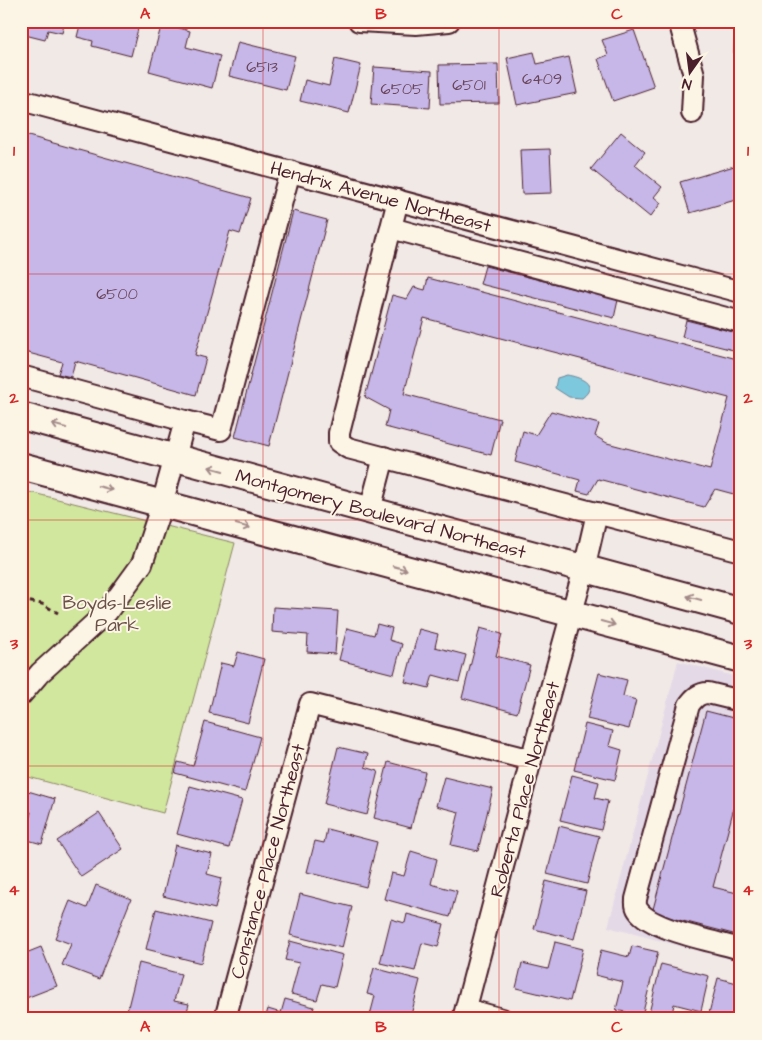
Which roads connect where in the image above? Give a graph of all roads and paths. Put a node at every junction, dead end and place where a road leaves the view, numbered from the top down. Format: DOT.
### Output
graph roads {
  1 [pos="360,21"];
  2 [pos="449,21"];
  3 [pos="679,21"];
  4 [pos="21,100"];
  5 [pos="692,113"];
  6 [pos="290,171"];
  7 [pos="398,200"];
  8 [pos="453,215"];
  9 [pos="391,228"];
  10 [pos="446,242"];
  11 [pos="741,292"];
  12 [pos="741,322"];
  13 [pos="21,376"];
  14 [pos="21,416"];
  15 [pos="185,421"];
  16 [pos="176,457"];
  17 [pos="384,457"];
  18 [pos="21,466"];
  19 [pos="162,504"];
  20 [pos="370,510"];
  21 [pos="597,513"];
  22 [pos="741,551"];
  23 [pos="584,569"];
  24 [pos="21,600"];
  25 [pos="741,611"];
  26 [pos="58,613"];
  27 [pos="572,614"];
  28 [pos="741,659"];
  29 [pos="21,695"];
  30 [pos="741,701"];
  31 [pos="531,760"];
  32 [pos="741,949"];
  33 [pos="464,1014"];
  34 [pos="225,1019"];
  35 [pos="502,1019"];
  1 -- 2 [label="street"];
  3 -- 5 [label="street"];
  4 -- 6 [label="street, Hendrix Avenue Northeast"];
  6 -- 7 [label="street, Hendrix Avenue Northeast"];
  6 -- 15 [label="street"];
  7 -- 8 [label="street, Hendrix Avenue Northeast"];
  7 -- 9 [label="street"];
  8 -- 10 [label="street"];
  8 -- 11 [label="street, Hendrix Avenue Northeast"];
  9 -- 10 [label="street"];
  9 -- 17 [label="street"];
  10 -- 12 [label="street"];
  13 -- 15 [label="street"];
  16 -- 14 [label="main road, Montgomery Boulevard Northeast, one-way"];
  15 -- 16 [label="street"];
  16 -- 19 [label="street"];
  20 -- 16 [label="main road, Montgomery Boulevard Northeast, one-way"];
  17 -- 20 [label="street"];
  17 -- 21 [label="street"];
  18 -- 19 [label="main road, one-way"];
  19 -- 27 [label="main road, one-way"];
  19 -- 29 [label="street"];
  20 -- 23 [label="main road, Montgomery Boulevard Northeast"];
  21 -- 22 [label="street"];
  21 -- 23 [label="street, Roberta Place Northeast"];
  25 -- 23 [label="main road, Montgomery Boulevard Northeast, one-way"];
  23 -- 27 [label="street, Roberta Place Northeast"];
  24 -- 26 [label="path"];
  27 -- 28 [label="main road, one-way"];
  27 -- 31 [label="street, Roberta Place Northeast"];
  30 -- 32 [label="street"];
  31 -- 33 [label="street, Roberta Place Northeast"];
  31 -- 34 [label="street, Constance Place Northeast"];
  33 -- 35 [label="street"];
}
